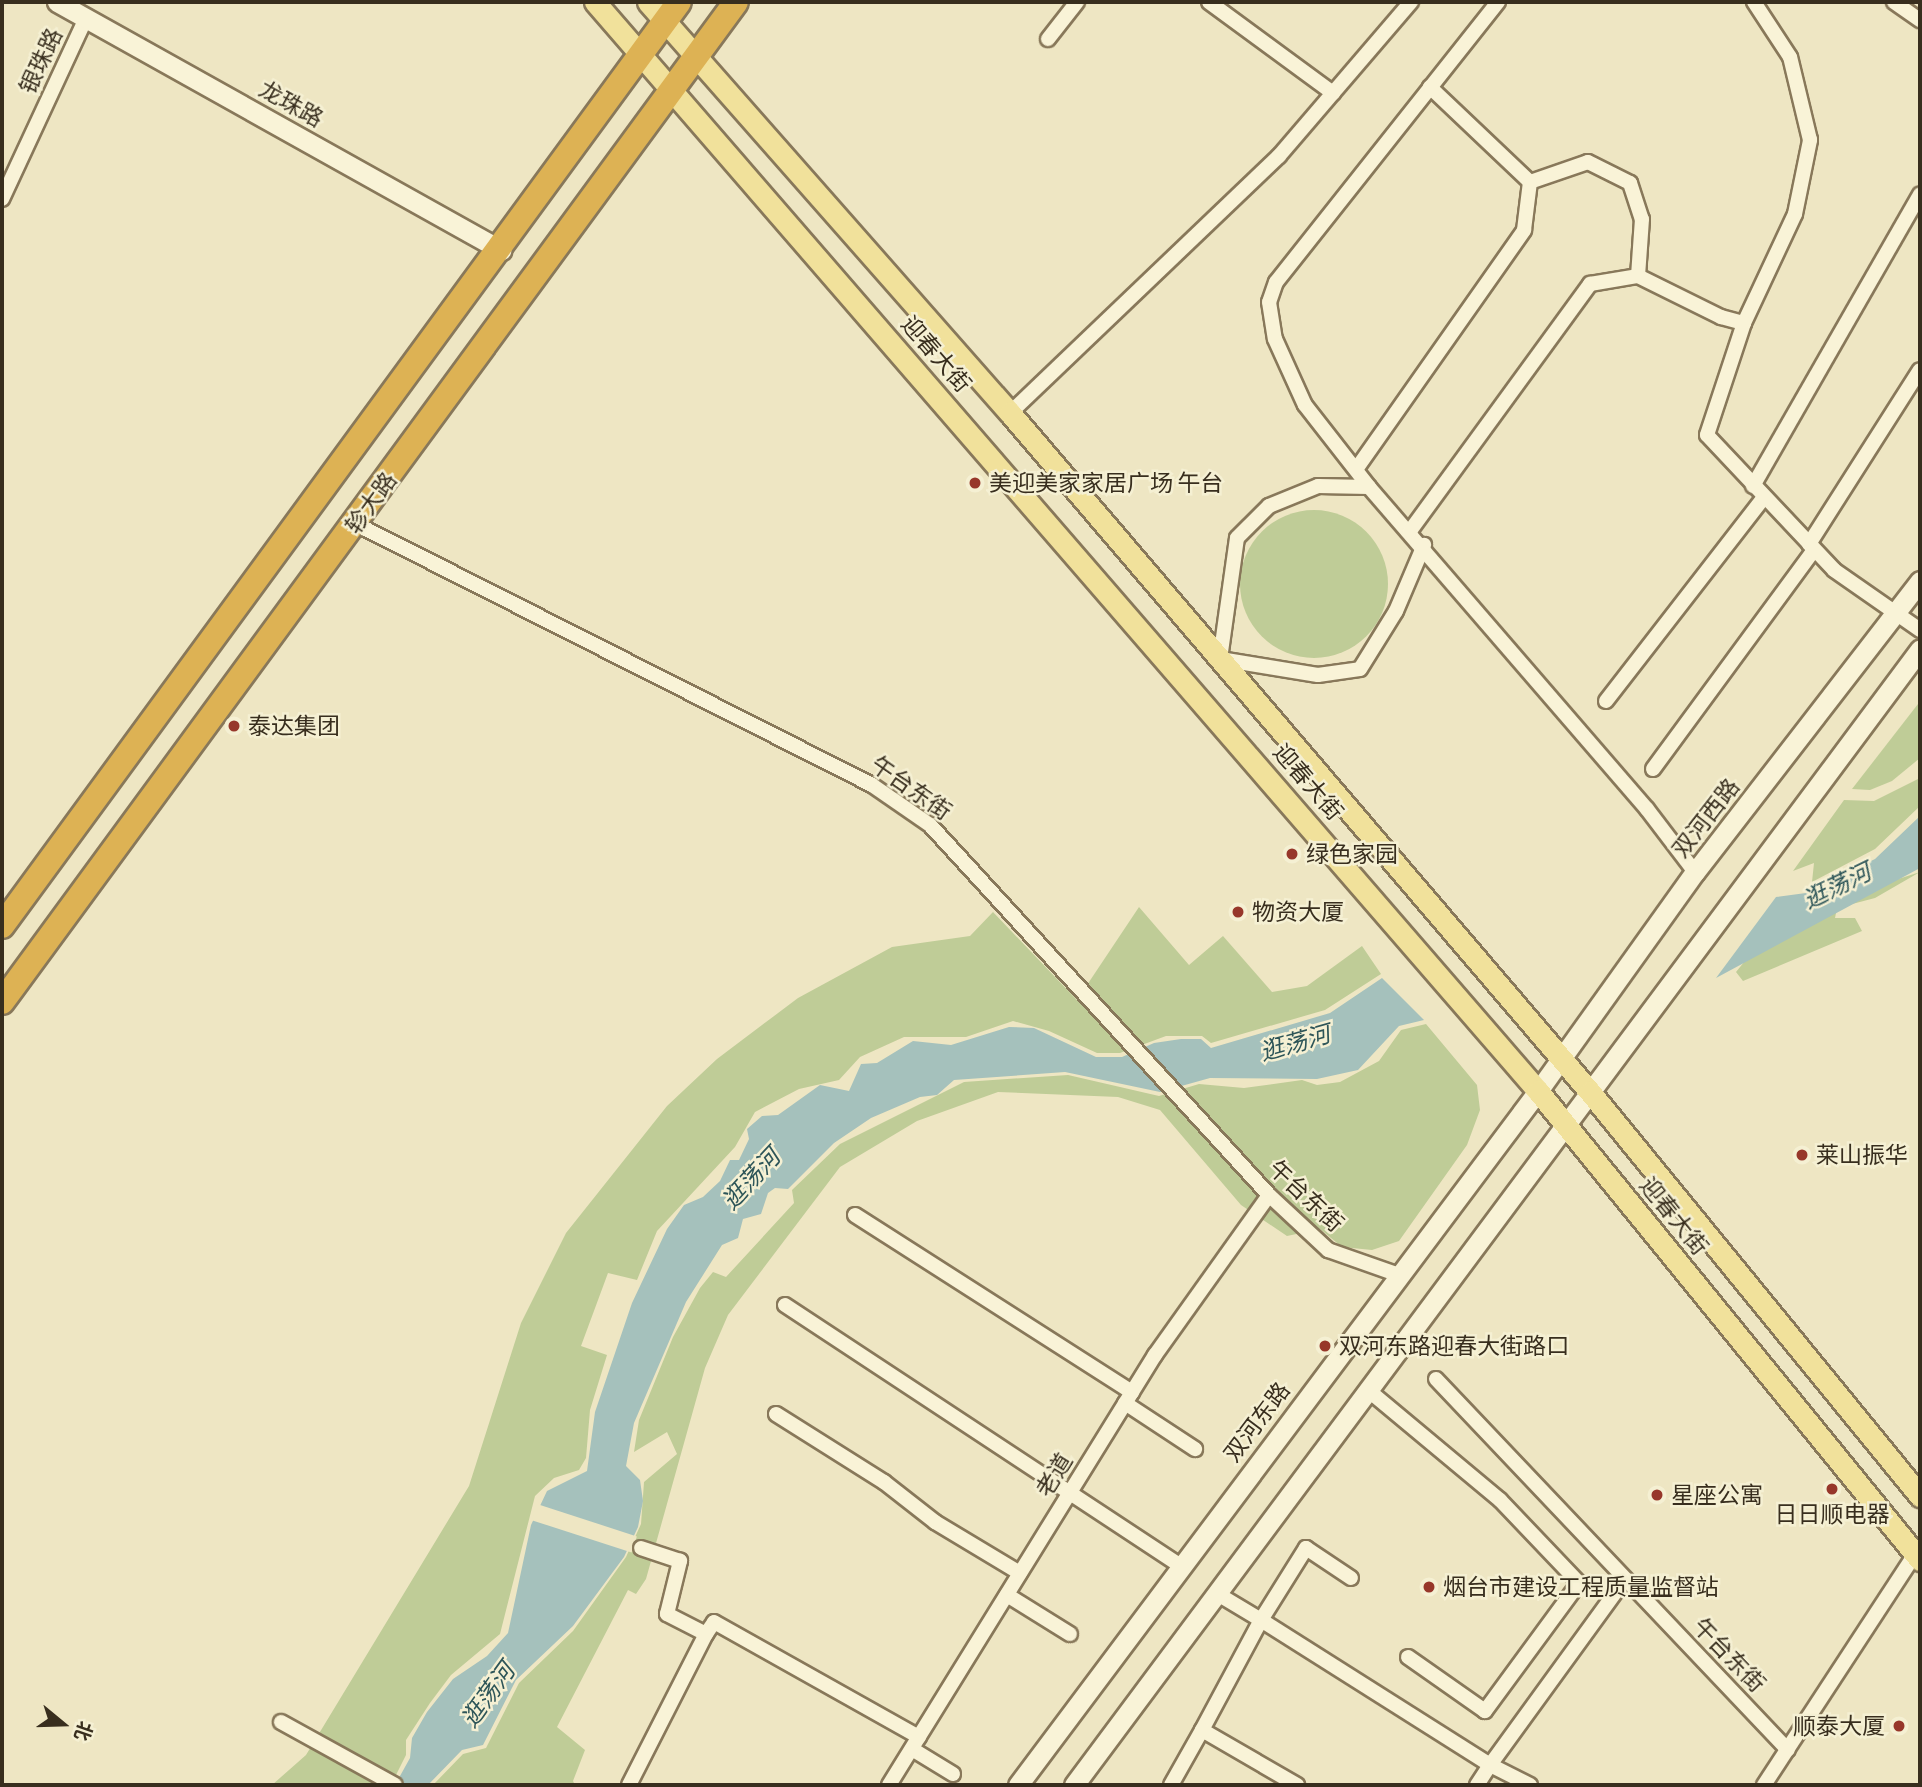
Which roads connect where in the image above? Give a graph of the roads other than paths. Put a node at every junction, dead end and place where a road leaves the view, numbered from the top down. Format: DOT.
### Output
graph roads {
  1 [pos="57,2"];
  2 [pos="596,2"];
  3 [pos="648,2"];
  4 [pos="736,2"];
  5 [pos="1077,2"];
  6 [pos="1209,2"];
  7 [pos="1411,2"];
  8 [pos="1498,2"];
  9 [pos="1754,2"];
  10 [pos="1894,2"];
  11 [pos="672,11"];
  12 [pos="86,18"];
  13 [pos="1920,20"];
  14 [pos="1048,39"];
  15 [pos="641,51"];
  16 [pos="696,55"];
  17 [pos="672,86"];
  18 [pos="1430,87"];
  19 [pos="1333,93"];
  20 [pos="1530,182"];
  21 [pos="1920,194"];
  22 [pos="2,199"];
  23 [pos="501,250"];
  24 [pos="1638,276"];
  25 [pos="1744,323"];
  26 [pos="1920,370"];
  27 [pos="1010,413"];
  28 [pos="1357,468"];
  29 [pos="1753,486"];
  30 [pos="1369,487"];
  31 [pos="1764,497"];
  32 [pos="356,524"];
  33 [pos="1410,531"];
  34 [pos="1424,545"];
  35 [pos="1812,547"];
  36 [pos="1920,581"];
  37 [pos="1898,612"];
  38 [pos="1920,631"];
  39 [pos="1920,649"];
  40 [pos="1220,659"];
  41 [pos="1606,701"];
  42 [pos="1653,769"];
  43 [pos="1695,872"];
  44 [pos="2,926"];
  45 [pos="2,1002"];
  46 [pos="1559,1058"];
  47 [pos="1538,1091"];
  48 [pos="1590,1092"];
  49 [pos="1564,1123"];
  50 [pos="1269,1195"];
  51 [pos="855,1215"];
  52 [pos="1399,1275"];
  53 [pos="786,1306"];
  54 [pos="1436,1379"];
  55 [pos="1368,1390"];
  56 [pos="1129,1397"];
  57 [pos="776,1414"];
  58 [pos="1195,1449"];
  59 [pos="1070,1493"];
  60 [pos="1920,1496"];
  61 [pos="641,1548"];
  62 [pos="1918,1557"];
  63 [pos="1180,1565"];
  64 [pos="1020,1573"];
  65 [pos="1351,1578"];
  66 [pos="1617,1590"];
  67 [pos="1216,1593"];
  68 [pos="1007,1595"];
  69 [pos="1261,1620"];
  70 [pos="706,1634"];
  71 [pos="1070,1634"];
  72 [pos="1408,1657"];
  73 [pos="282,1721"];
  74 [pos="1202,1730"];
  75 [pos="915,1743"];
  76 [pos="1788,1750"];
  77 [pos="1490,1765"];
  78 [pos="953,1774"];
  79 [pos="395,1785"];
  80 [pos="629,1785"];
  81 [pos="889,1785"];
  82 [pos="1018,1785"];
  83 [pos="1074,1785"];
  84 [pos="1171,1785"];
  85 [pos="1297,1785"];
  86 [pos="1477,1785"];
  87 [pos="1530,1785"];
  88 [pos="1764,1785"];
  1 -- 12 [label="street, 龙珠路"];
  2 -- 15 [label="main road, 迎春大街"];
  3 -- 11 [label="main road, 迎春大街"];
  4 -- 16 [label="highway, 轸大路"];
  5 -- 14 [label="street"];
  6 -- 19 [label="street"];
  7 -- 19 [label="street"];
  8 -- 18 [label="street"];
  9 -- 25 [label="street"];
  10 -- 13 [label="street"];
  11 -- 15 [label="highway, 轸大路"];
  11 -- 16 [label="main road, 迎春大街"];
  12 -- 22 [label="street, 银珠路"];
  12 -- 23 [label="street, 龙珠路"];
  15 -- 17 [label="main road, 迎春大街"];
  15 -- 23 [label="highway, 轸大路"];
  16 -- 17 [label="highway, 轸大路"];
  16 -- 27 [label="main road, 迎春大街"];
  17 -- 32 [label="highway, 轸大路"];
  17 -- 47 [label="main road, 迎春大街"];
  18 -- 20 [label="street"];
  18 -- 28 [label="street"];
  19 -- 27 [label="street"];
  20 -- 24 [label="street"];
  20 -- 28 [label="street"];
  21 -- 29 [label="street"];
  23 -- 44 [label="highway, 轸大路"];
  24 -- 25 [label="street"];
  24 -- 33 [label="street"];
  25 -- 29 [label="street"];
  26 -- 35 [label="street"];
  27 -- 40 [label="main road, 迎春大街"];
  28 -- 30 [label="street"];
  29 -- 31 [label="street"];
  30 -- 33 [label="street"];
  30 -- 40 [label="street"];
  31 -- 35 [label="street"];
  31 -- 41 [label="street"];
  32 -- 45 [label="highway, 轸大路"];
  32 -- 50 [label="street, 午台东街"];
  33 -- 34 [label="street"];
  34 -- 40 [label="street"];
  34 -- 43 [label="street"];
  35 -- 37 [label="street"];
  35 -- 42 [label="street"];
  36 -- 37 [label="street, 双河西路"];
  37 -- 38 [label="street"];
  37 -- 43 [label="street, 双河西路"];
  39 -- 48 [label="street"];
  40 -- 46 [label="main road, 迎春大街"];
  43 -- 46 [label="street, 双河西路"];
  46 -- 47 [label="street, 双河西路"];
  46 -- 48 [label="main road, 迎春大街"];
  47 -- 49 [label="main road, 迎春大街"];
  47 -- 52 [label="street, 双河东路"];
  48 -- 49 [label="street"];
  48 -- 60 [label="main road, 迎春大街"];
  49 -- 55 [label="street"];
  49 -- 62 [label="main road, 迎春大街"];
  50 -- 52 [label="street, 午台东街"];
  50 -- 56 [label="street, 老道"];
  51 -- 56 [label="street"];
  52 -- 63 [label="street, 双河东路"];
  53 -- 59 [label="street"];
  54 -- 76 [label="street, 午台东街"];
  55 -- 67 [label="street"];
  55 -- 72 [label="street"];
  56 -- 58 [label="street"];
  56 -- 59 [label="street, 老道"];
  57 -- 64 [label="street"];
  59 -- 63 [label="street"];
  59 -- 64 [label="street, 老道"];
  61 -- 70 [label="street"];
  62 -- 76 [label="street"];
  63 -- 82 [label="street, 双河东路"];
  64 -- 68 [label="street, 老道"];
  65 -- 69 [label="street"];
  66 -- 77 [label="street"];
  67 -- 69 [label="street"];
  67 -- 83 [label="street"];
  68 -- 71 [label="street"];
  68 -- 75 [label="street, 老道"];
  69 -- 74 [label="street"];
  69 -- 77 [label="street"];
  70 -- 75 [label="street"];
  70 -- 80 [label="street"];
  73 -- 79 [label="street"];
  74 -- 84 [label="street"];
  74 -- 85 [label="street"];
  75 -- 78 [label="street"];
  75 -- 81 [label="street, 老道"];
  76 -- 88 [label="street"];
  77 -- 86 [label="street"];
  77 -- 87 [label="street"];
}
